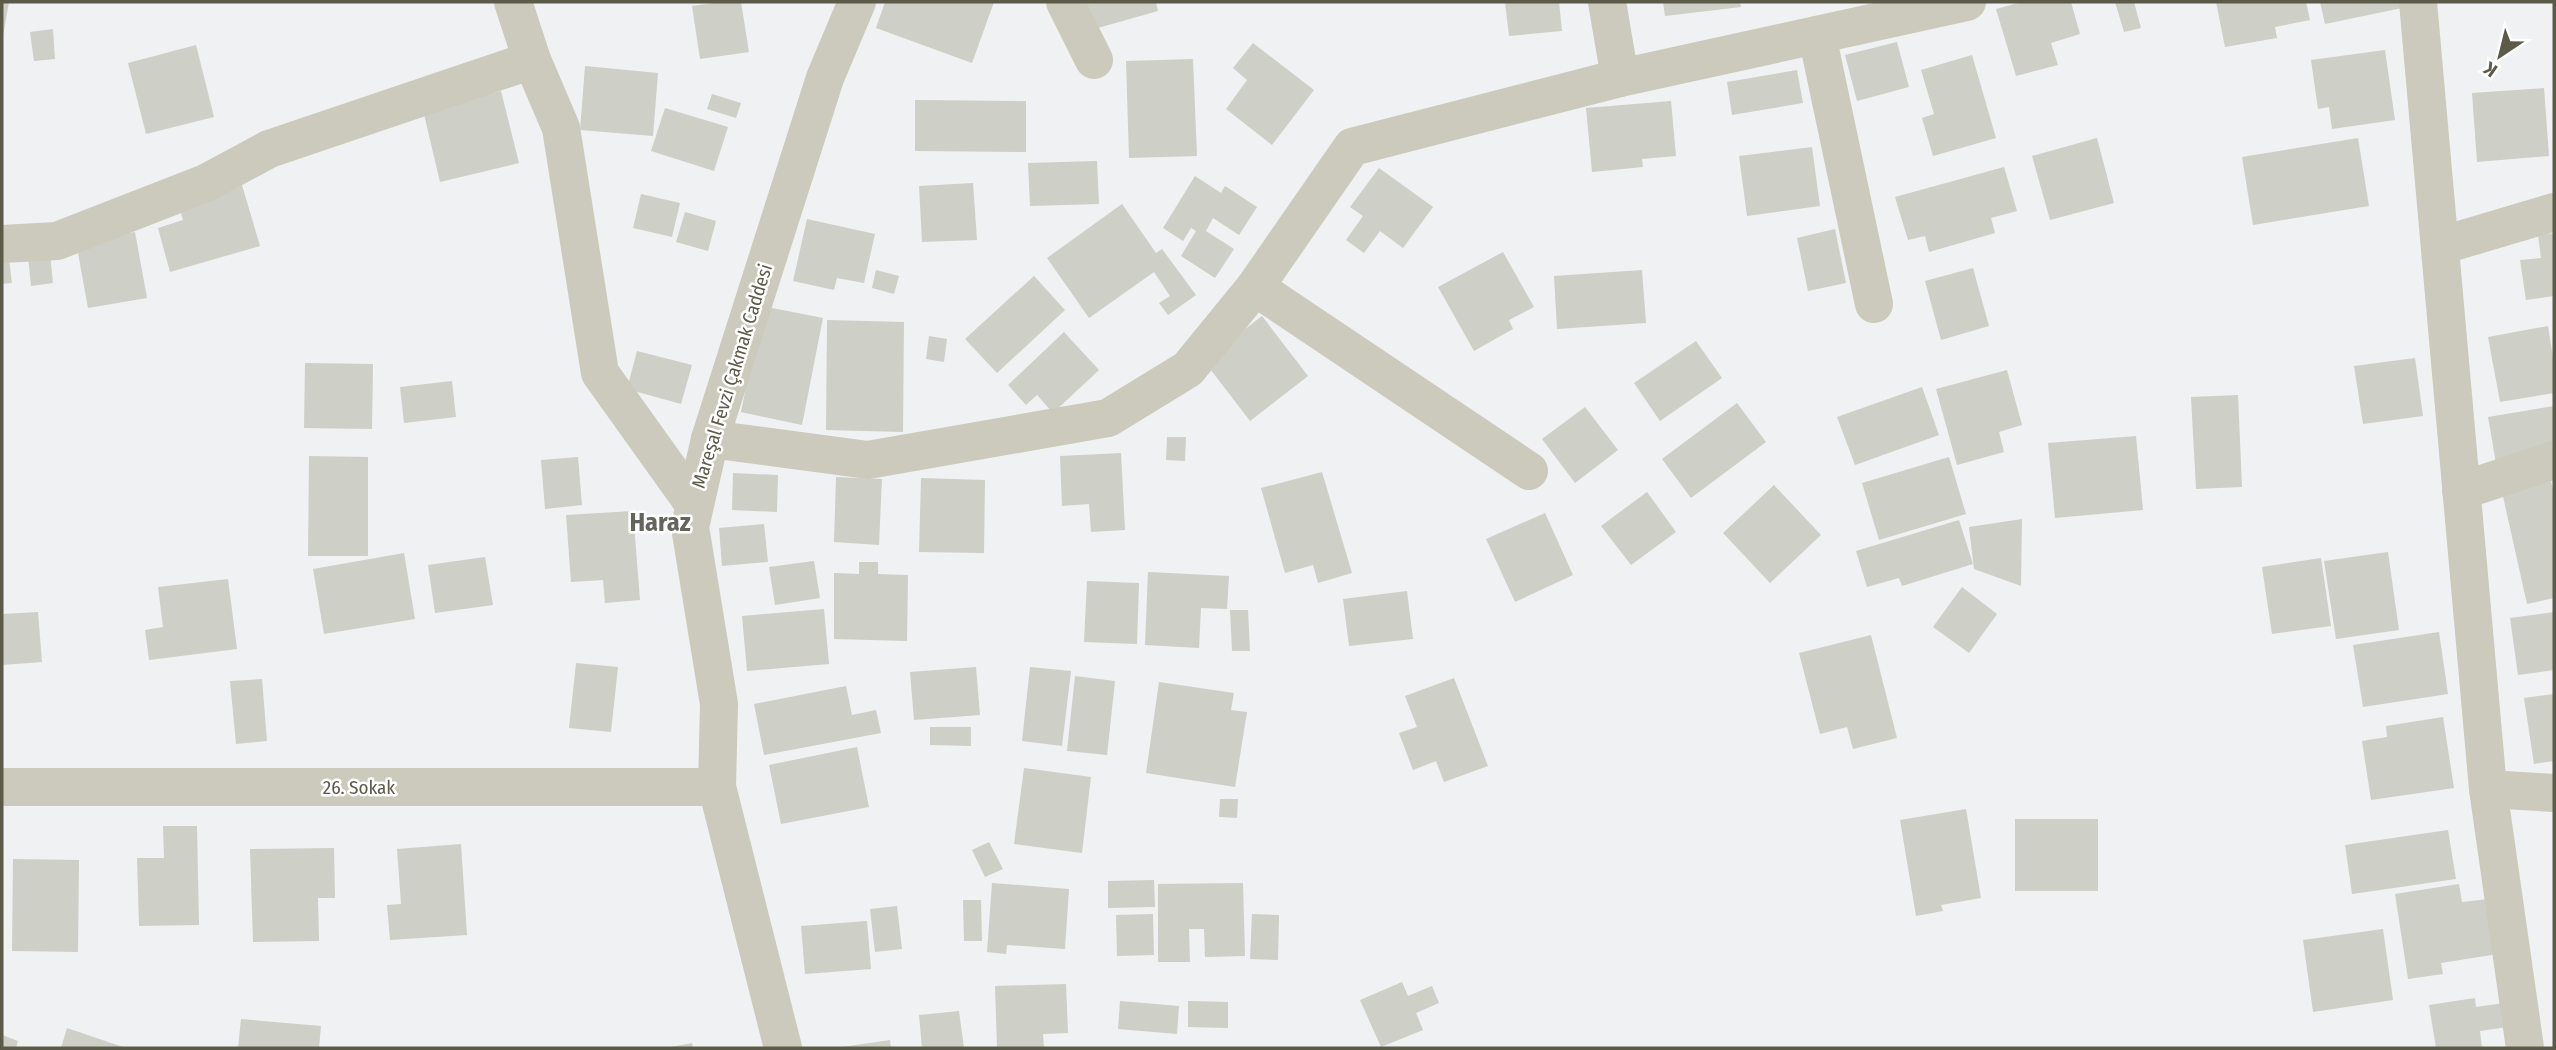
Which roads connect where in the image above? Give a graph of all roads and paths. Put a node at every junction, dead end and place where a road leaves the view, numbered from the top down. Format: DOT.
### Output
graph roads {
  1 [pos="513,2"];
  2 [pos="857,2"];
  3 [pos="1066,2"];
  4 [pos="1606,2"];
  5 [pos="1967,2"];
  6 [pos="2418,2"];
  7 [pos="1817,35"];
  8 [pos="532,60"];
  9 [pos="1094,60"];
  10 [pos="1620,78"];
  11 [pos="2554,212"];
  12 [pos="2,244"];
  13 [pos="2440,246"];
  14 [pos="1255,287"];
  15 [pos="1874,304"];
  16 [pos="710,439"];
  17 [pos="2554,460"];
  18 [pos="1530,471"];
  19 [pos="2461,491"];
  20 [pos="693,503"];
  21 [pos="2,787"];
  22 [pos="717,787"];
  23 [pos="2488,789"];
  24 [pos="2554,793"];
  25 [pos="783,1048"];
  26 [pos="2525,1048"];
  1 -- 8 [label="street"];
  2 -- 16 [label="street, Mareşal Fevzi Çakmak Caddesi"];
  3 -- 9 [label="street"];
  4 -- 10 [label="street"];
  5 -- 7 [label="street"];
  6 -- 13 [label="street"];
  7 -- 10 [label="street"];
  7 -- 15 [label="street"];
  8 -- 12 [label="street"];
  8 -- 20 [label="street"];
  10 -- 14 [label="street"];
  11 -- 13 [label="street"];
  13 -- 19 [label="street"];
  14 -- 16 [label="street"];
  14 -- 18 [label="street"];
  16 -- 20 [label="street, Mareşal Fevzi Çakmak Caddesi"];
  17 -- 19 [label="street"];
  19 -- 23 [label="street"];
  20 -- 22 [label="street, Mareşal Fevzi Çakmak Caddesi"];
  21 -- 22 [label="street, 26. Sokak"];
  22 -- 25 [label="street, Mareşal Fevzi Çakmak Caddesi"];
  23 -- 24 [label="street"];
  23 -- 26 [label="street"];
}
